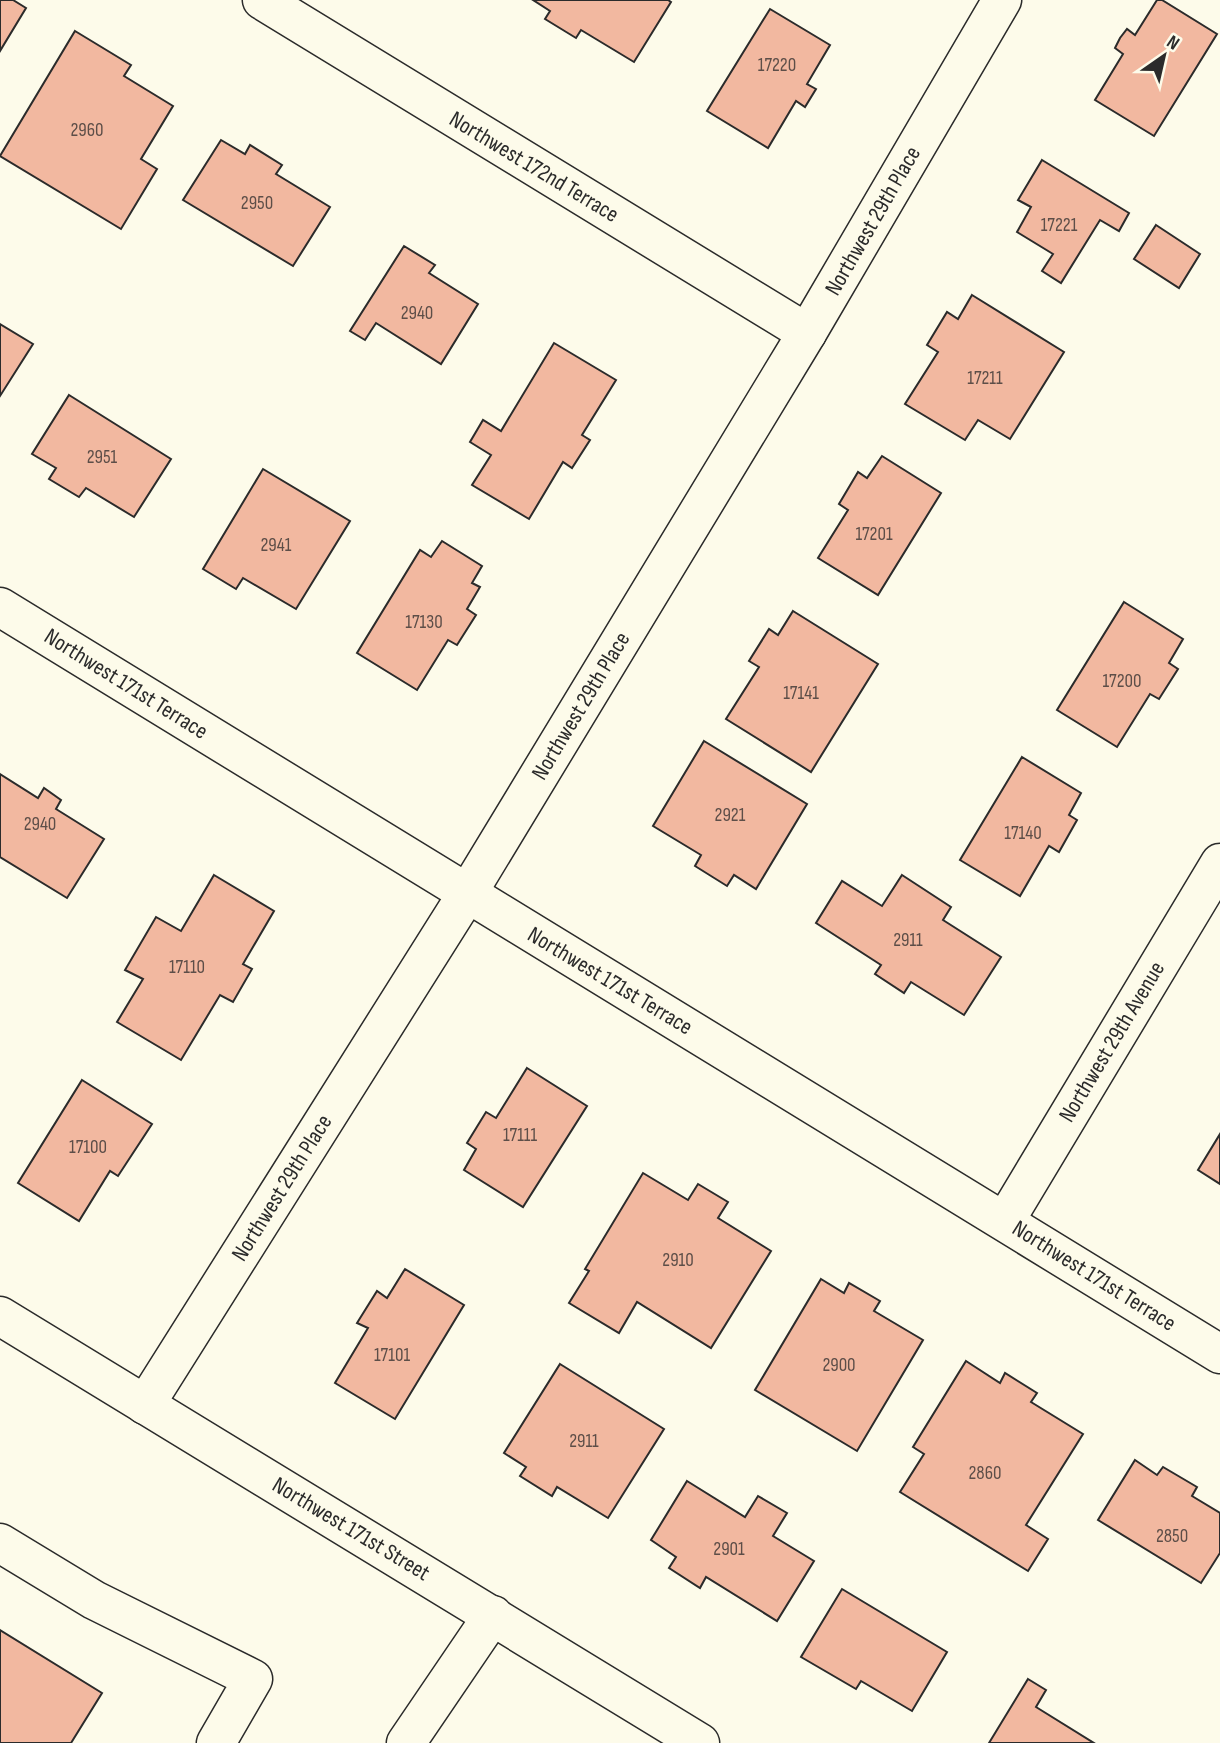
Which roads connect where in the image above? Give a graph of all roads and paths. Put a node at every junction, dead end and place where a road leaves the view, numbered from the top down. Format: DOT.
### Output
graph roads {
  1 [pos="262,0"];
  2 [pos="1002,0"];
  3 [pos="807,333"];
  4 [pos="0,607"];
  5 [pos="1220,863"];
  6 [pos="467,894"];
  7 [pos="1005,1221"];
  8 [pos="0,1316"];
  9 [pos="1220,1354"];
  10 [pos="145,1405"];
  11 [pos="0,1543"];
  12 [pos="493,1615"];
  13 [pos="216,1743"];
  14 [pos="405,1743"];
  15 [pos="700,1743"];
  1 -- 3 [label="street, Northwest 172nd Terrace"];
  2 -- 3 [label="street, Northwest 29th Place"];
  3 -- 6 [label="street, Northwest 29th Place"];
  4 -- 6 [label="street, Northwest 171st Terrace"];
  5 -- 7 [label="street, Northwest 29th Avenue"];
  6 -- 7 [label="street, Northwest 171st Terrace"];
  6 -- 10 [label="street, Northwest 29th Place"];
  7 -- 9 [label="street, Northwest 171st Terrace"];
  8 -- 10 [label="street, Northwest 171st Street"];
  10 -- 12 [label="street, Northwest 171st Street"];
  11 -- 13 [label="street"];
  12 -- 14 [label="street"];
  12 -- 15 [label="street, Northwest 171st Street"];
}
